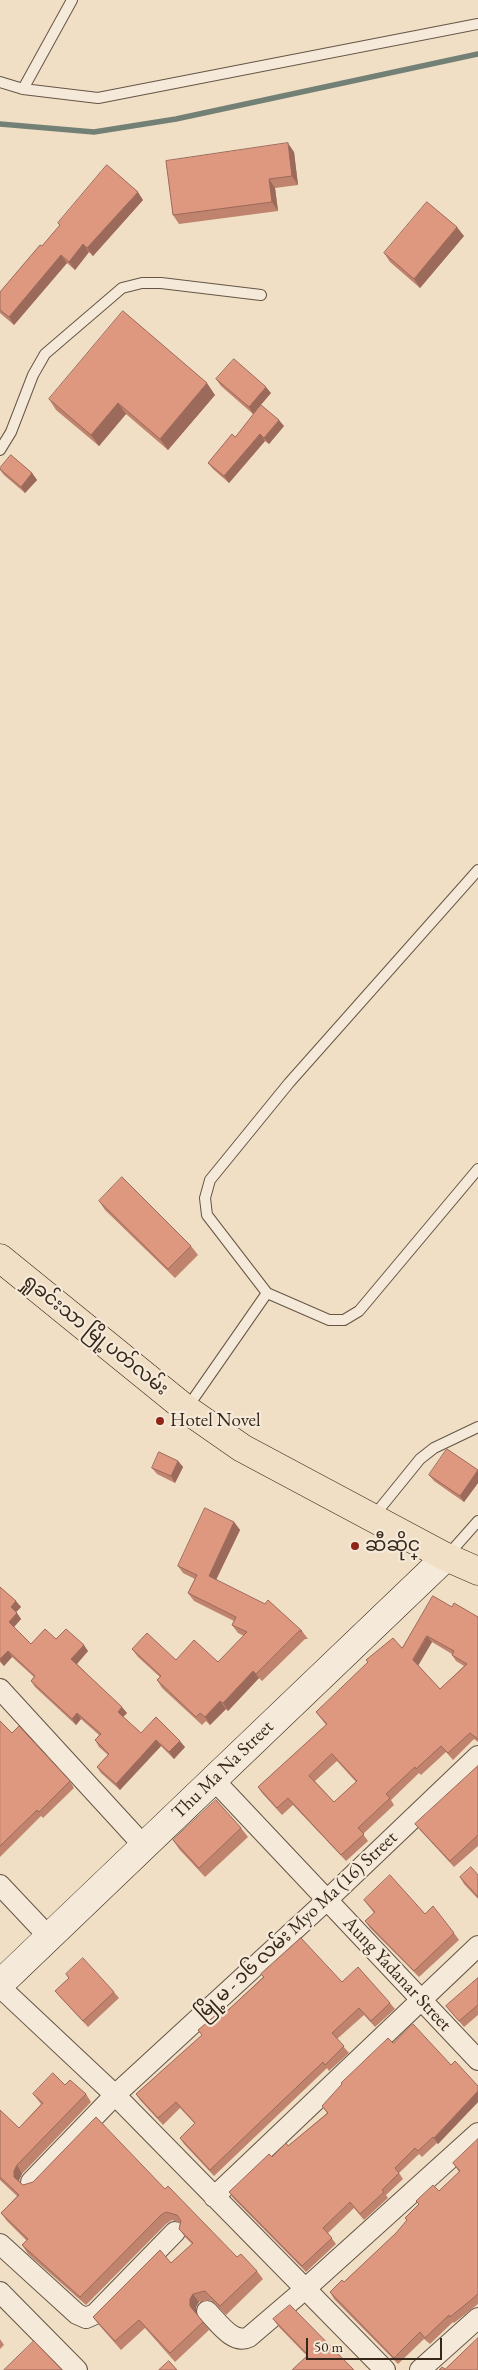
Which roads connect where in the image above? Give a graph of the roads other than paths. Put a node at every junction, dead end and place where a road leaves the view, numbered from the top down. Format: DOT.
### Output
graph roads {
  1 [pos="72,0"];
  2 [pos="478,24"];
  3 [pos="0,82"];
  4 [pos="23,90"];
  5 [pos="261,295"];
  6 [pos="0,450"];
  7 [pos="478,870"];
  8 [pos="478,1169"];
  9 [pos="0,1258"];
  10 [pos="267,1293"];
  11 [pos="186,1409"];
  12 [pos="478,1427"];
  13 [pos="372,1518"];
  14 [pos="478,1521"];
  15 [pos="446,1557"];
  16 [pos="478,1571"];
  17 [pos="0,1689"];
  18 [pos="478,1756"];
  19 [pos="213,1779"];
  20 [pos="144,1846"];
  21 [pos="0,1885"];
  22 [pos="328,1900"];
  23 [pos="49,1937"];
  24 [pos="478,1946"];
  25 [pos="0,1986"];
  26 [pos="421,2000"];
  27 [pos="478,2060"];
  28 [pos="115,2095"];
  29 [pos="478,2134"];
  30 [pos="31,2182"];
  31 [pos="214,2196"];
  32 [pos="175,2232"];
  33 [pos="0,2244"];
  34 [pos="304,2290"];
  35 [pos="0,2292"];
  36 [pos="207,2311"];
  37 [pos="478,2318"];
  38 [pos="77,2370"];
  39 [pos="384,2370"];
  40 [pos="420,2370"];
  1 -- 4 [label="lane"];
  2 -- 4 [label="lane"];
  3 -- 4 [label="lane"];
  5 -- 6 [label="lane"];
  7 -- 10 [label="lane"];
  8 -- 10 [label="lane"];
  9 -- 11 [label="main road, ရှုခင်းသာ မြို့ပတ်လမ်း"];
  10 -- 11 [label="lane"];
  11 -- 13 [label="main road, ရှုခင်းသာ မြို့ပတ်လမ်း"];
  12 -- 13 [label="lane"];
  13 -- 15 [label="main road, ရှုခင်းသာ မြို့ပတ်လမ်း"];
  14 -- 15 [label="lane"];
  15 -- 16 [label="main road, ရှုခင်းသာ မြို့ပတ်လမ်း"];
  15 -- 19 [label="street, Thu Ma Na Street"];
  17 -- 20 [label="street"];
  18 -- 22 [label="street, မြို့မ - ၁၆ လမ်း Myo Ma (16) Street"];
  19 -- 20 [label="street, Thu Ma Na Street"];
  19 -- 22 [label="street, Aung Yadanar Street"];
  20 -- 23 [label="street, Thu Ma Na Street"];
  21 -- 23 [label="street"];
  22 -- 26 [label="street, Aung Yadanar Street"];
  22 -- 28 [label="street, မြို့မ - ၁၆ လမ်း Myo Ma (16) Street"];
  23 -- 25 [label="street, Thu Ma Na Street"];
  24 -- 26 [label="street"];
  25 -- 28 [label="street"];
  26 -- 27 [label="street, Aung Yadanar Street"];
  26 -- 31 [label="street"];
  28 -- 30 [label="street, မြို့မ - ၁၆ လမ်း Myo Ma (16) Street"];
  28 -- 31 [label="street"];
  29 -- 34 [label="street"];
  31 -- 34 [label="street"];
  32 -- 33 [label="street"];
  34 -- 36 [label="street"];
  34 -- 39 [label="street"];
  35 -- 38 [label="street"];
  37 -- 40 [label="street"];
}
